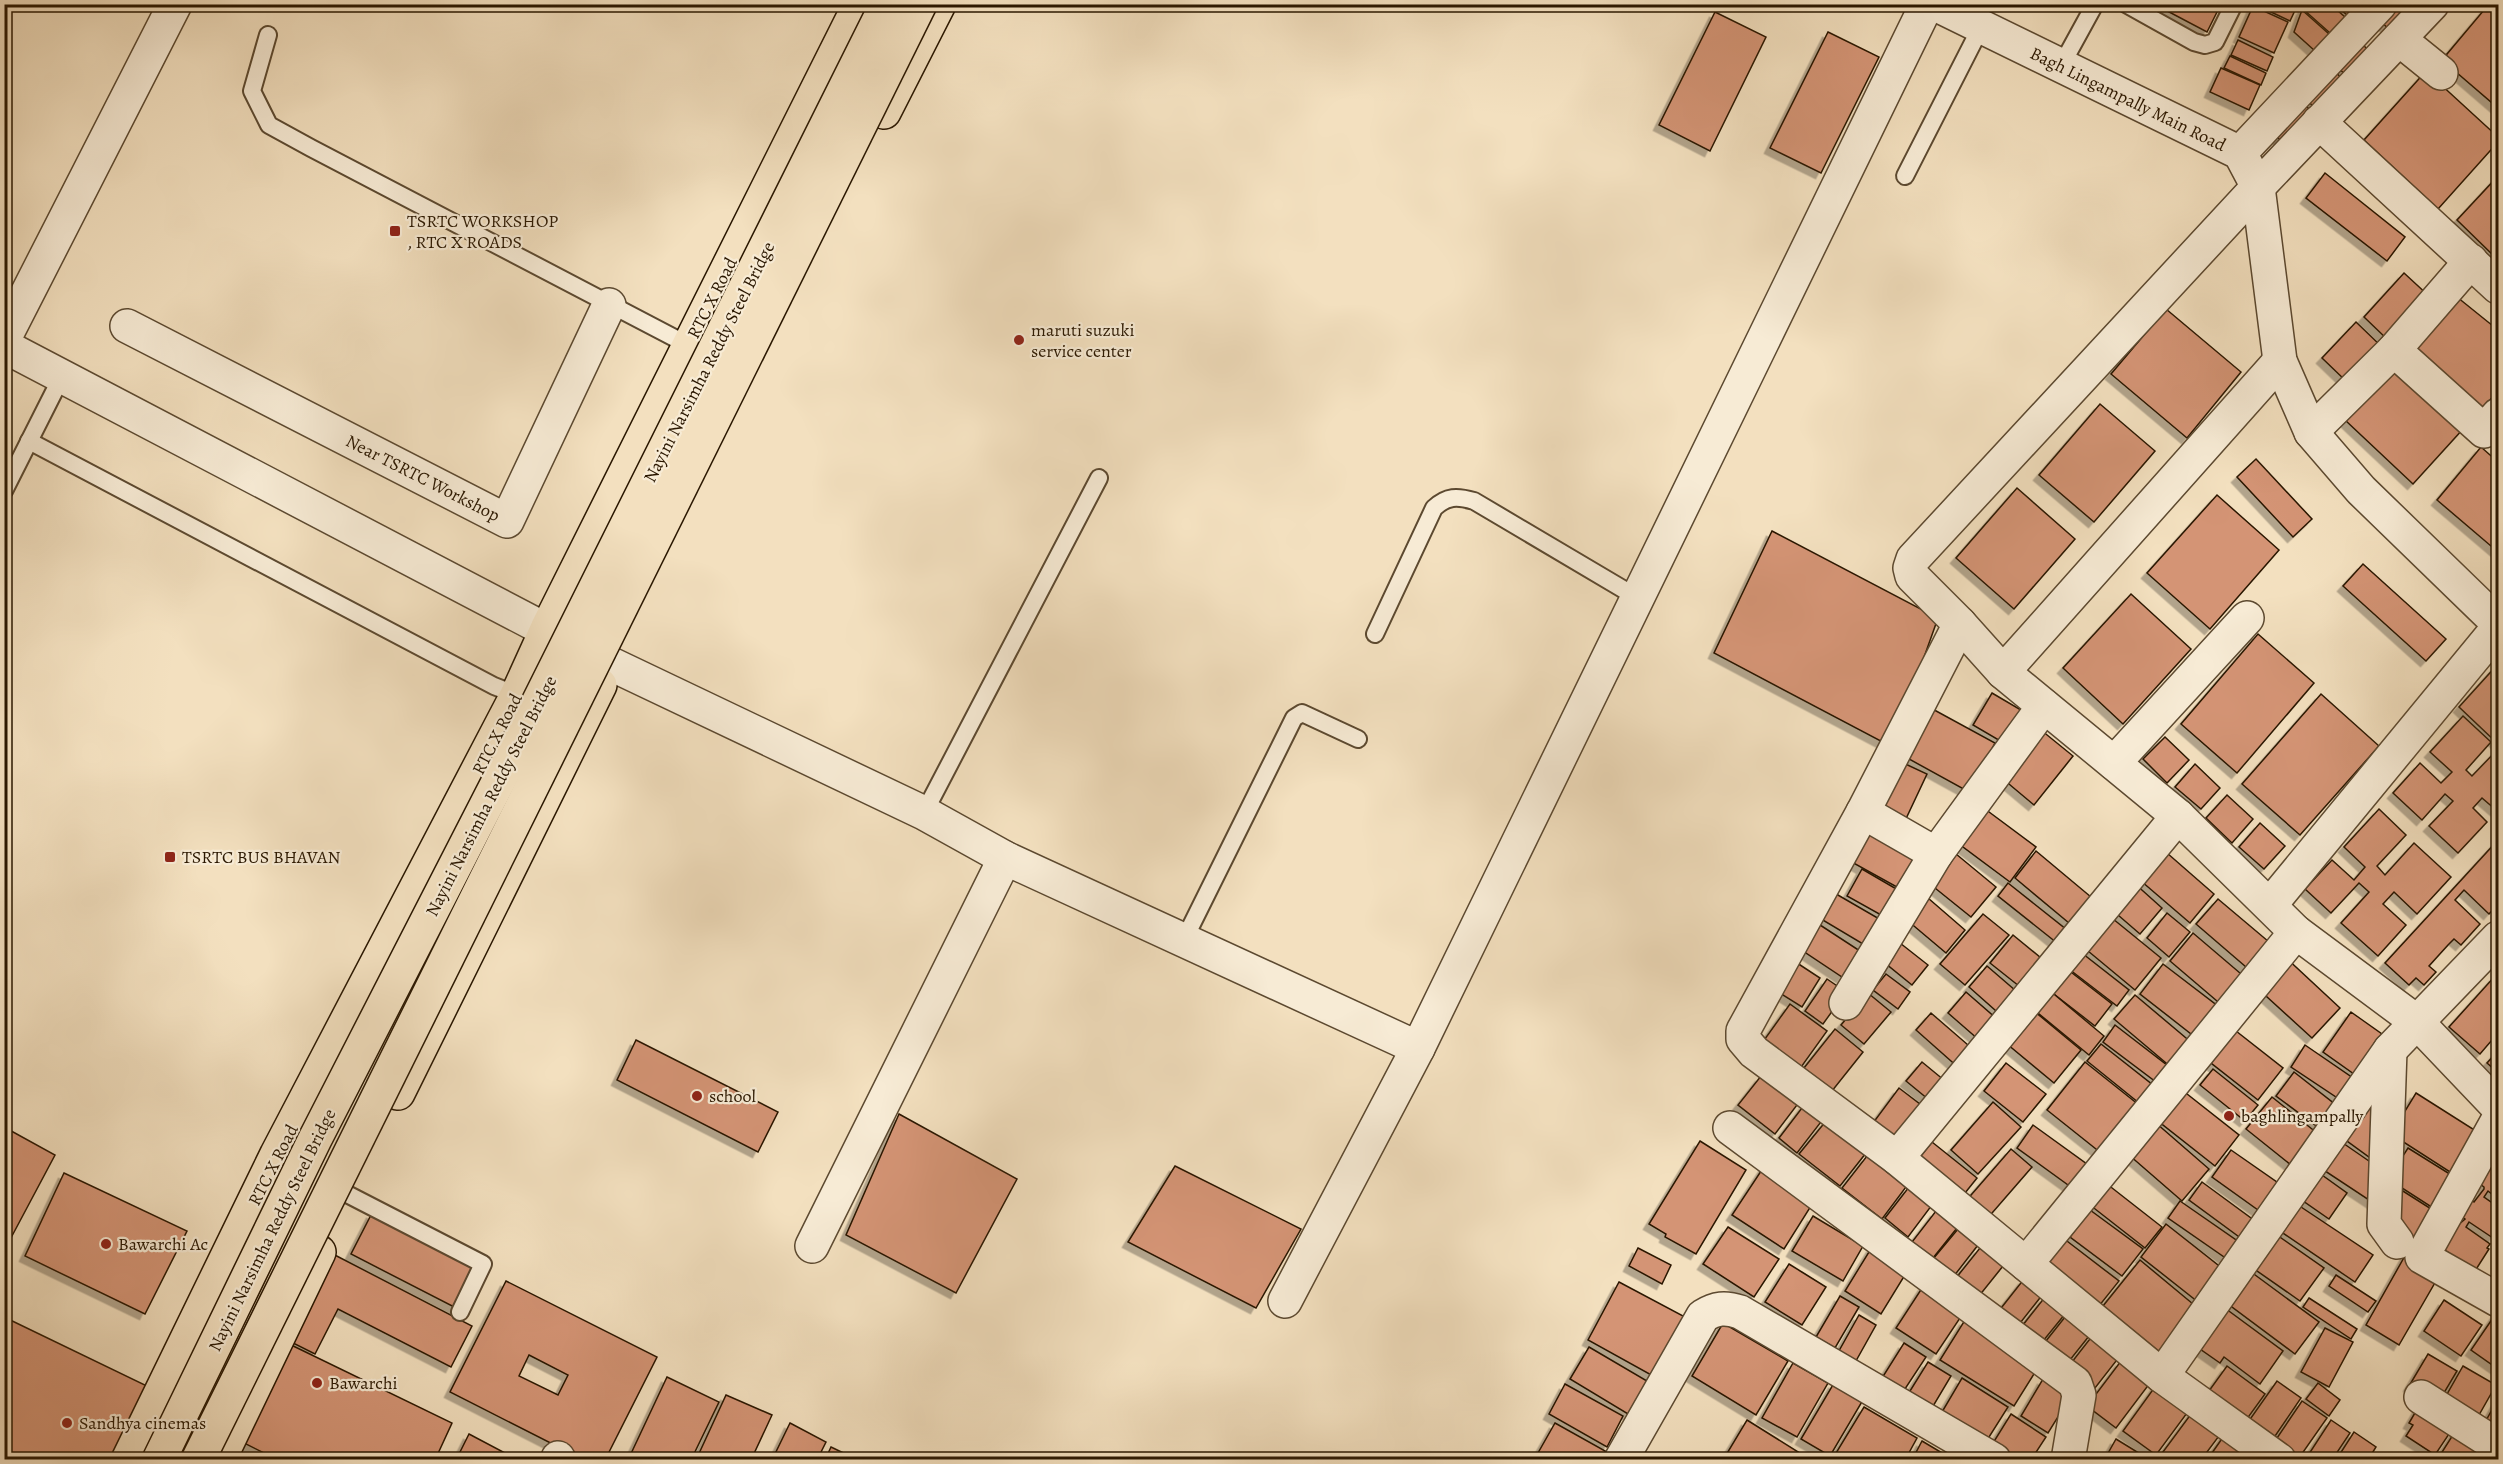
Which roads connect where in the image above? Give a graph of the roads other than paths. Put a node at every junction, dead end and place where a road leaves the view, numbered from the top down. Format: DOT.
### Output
graph roads {
  1 [pos="175,4"];
  2 [pos="860,4"];
  3 [pos="887,4"];
  4 [pos="920,4"];
  5 [pos="939,4"];
  6 [pos="2095,4"];
  7 [pos="2126,4"];
  8 [pos="2234,4"];
  9 [pos="2380,4"];
  10 [pos="2432,4"];
  11 [pos="1942,6"];
  12 [pos="1981,27"];
  13 [pos="268,35"];
  14 [pos="2399,39"];
  15 [pos="2061,66"];
  16 [pos="2441,74"];
  17 [pos="2319,122"];
  18 [pos="2240,153"];
  19 [pos="1905,176"];
  20 [pos="2258,187"];
  21 [pos="2471,261"];
  22 [pos="2499,287"];
  23 [pos="609,305"];
  24 [pos="127,326"];
  25 [pos="4,339"];
  26 [pos="688,345"];
  27 [pos="4,346"];
  28 [pos="2394,350"];
  29 [pos="2280,361"];
  30 [pos="62,376"];
  31 [pos="2499,415"];
  32 [pos="2311,432"];
  33 [pos="29,441"];
  34 [pos="1099,478"];
  35 [pos="4,491"];
  36 [pos="1638,598"];
  37 [pos="2247,618"];
  38 [pos="2499,623"];
  39 [pos="1959,624"];
  40 [pos="2499,628"];
  41 [pos="548,629"];
  42 [pos="1375,634"];
  43 [pos="611,664"];
  44 [pos="2003,672"];
  45 [pos="518,695"];
  46 [pos="2044,706"];
  47 [pos="1358,739"];
  48 [pos="2114,763"];
  49 [pos="1863,812"];
  50 [pos="924,813"];
  51 [pos="2178,816"];
  52 [pos="1936,854"];
  53 [pos="1005,858"];
  54 [pos="2270,905"];
  55 [pos="2296,932"];
  56 [pos="2499,938"];
  57 [pos="1184,940"];
  58 [pos="1846,1003"];
  59 [pos="2417,1022"];
  60 [pos="1418,1048"];
  61 [pos="2390,1050"];
  62 [pos="2499,1107"];
  63 [pos="2499,1120"];
  64 [pos="1730,1128"];
  65 [pos="1897,1158"];
  66 [pos="347,1194"];
  67 [pos="2397,1242"];
  68 [pos="812,1246"];
  69 [pos="2026,1264"];
  70 [pos="2499,1300"];
  71 [pos="1285,1301"];
  72 [pos="460,1312"];
  73 [pos="2162,1376"];
  74 [pos="2421,1397"];
  75 [pos="2499,1446"];
  76 [pos="142,1453"];
  77 [pos="168,1460"];
  78 [pos="198,1460"];
  79 [pos="219,1460"];
  80 [pos="1621,1460"];
  81 [pos="1994,1460"];
  82 [pos="2068,1460"];
  83 [pos="2279,1460"];
  1 -- 25 [label="street"];
  2 -- 26 [label="main road, RTC X Road"];
  3 -- 76 [label="main road, Nayini Narsimha Reddy Steel Bridge, bridge"];
  4 -- 78 [label="main road, Nayini Narsimha Reddy Steel Bridge, bridge"];
  5 -- 43 [label="main road"];
  6 -- 15 [label="lane"];
  7 -- 8 [label="lane"];
  9 -- 18 [label="street"];
  10 -- 14 [label="street"];
  11 -- 12 [label="street, Bagh Lingampally Main Road"];
  11 -- 36 [label="street"];
  12 -- 15 [label="street, Bagh Lingampally Main Road"];
  12 -- 19 [label="lane"];
  13 -- 23 [label="lane"];
  14 -- 16 [label="street"];
  14 -- 17 [label="street"];
  15 -- 18 [label="street, Bagh Lingampally Main Road"];
  17 -- 20 [label="street"];
  17 -- 21 [label="street"];
  18 -- 20 [label="street, Bagh Lingampally Main Road"];
  20 -- 29 [label="street, Bagh Lingampally Main Road"];
  20 -- 39 [label="street"];
  21 -- 22 [label="street"];
  21 -- 28 [label="street"];
  23 -- 24 [label="street, Near TSRTC Workshop"];
  23 -- 26 [label="lane"];
  26 -- 41 [label="main road, RTC X Road"];
  27 -- 30 [label="street"];
  28 -- 31 [label="street"];
  28 -- 32 [label="street"];
  29 -- 32 [label="street, Bagh Lingampally Main Road"];
  29 -- 44 [label="street"];
  30 -- 33 [label="lane"];
  30 -- 41 [label="street"];
  32 -- 38 [label="street, Bagh Lingampally Main Road"];
  33 -- 35 [label="lane"];
  33 -- 45 [label="lane"];
  34 -- 50 [label="lane"];
  36 -- 42 [label="lane"];
  36 -- 60 [label="street"];
  37 -- 48 [label="street"];
  39 -- 44 [label="street"];
  39 -- 49 [label="street"];
  40 -- 54 [label="street"];
  41 -- 43 [label="street"];
  41 -- 45 [label="main road, RTC X Road"];
  43 -- 50 [label="street"];
  43 -- 66 [label="main road"];
  44 -- 46 [label="street"];
  45 -- 76 [label="main road, RTC X Road"];
  46 -- 48 [label="street"];
  46 -- 52 [label="street"];
  47 -- 57 [label="lane"];
  48 -- 51 [label="street"];
  49 -- 52 [label="street"];
  49 -- 65 [label="street"];
  50 -- 53 [label="street"];
  51 -- 54 [label="street"];
  51 -- 65 [label="street"];
  52 -- 58 [label="street"];
  53 -- 57 [label="street"];
  53 -- 68 [label="street"];
  54 -- 55 [label="street"];
  55 -- 59 [label="street"];
  55 -- 69 [label="street"];
  56 -- 59 [label="street"];
  57 -- 60 [label="street"];
  59 -- 61 [label="street"];
  59 -- 62 [label="street"];
  60 -- 71 [label="street"];
  61 -- 67 [label="street"];
  61 -- 73 [label="street"];
  63 -- 70 [label="street"];
  64 -- 82 [label="street"];
  65 -- 69 [label="street"];
  66 -- 72 [label="lane"];
  66 -- 79 [label="main road"];
  69 -- 73 [label="street"];
  73 -- 83 [label="street"];
  74 -- 75 [label="street"];
  76 -- 77 [label="main road"];
  80 -- 81 [label="street"];
}
